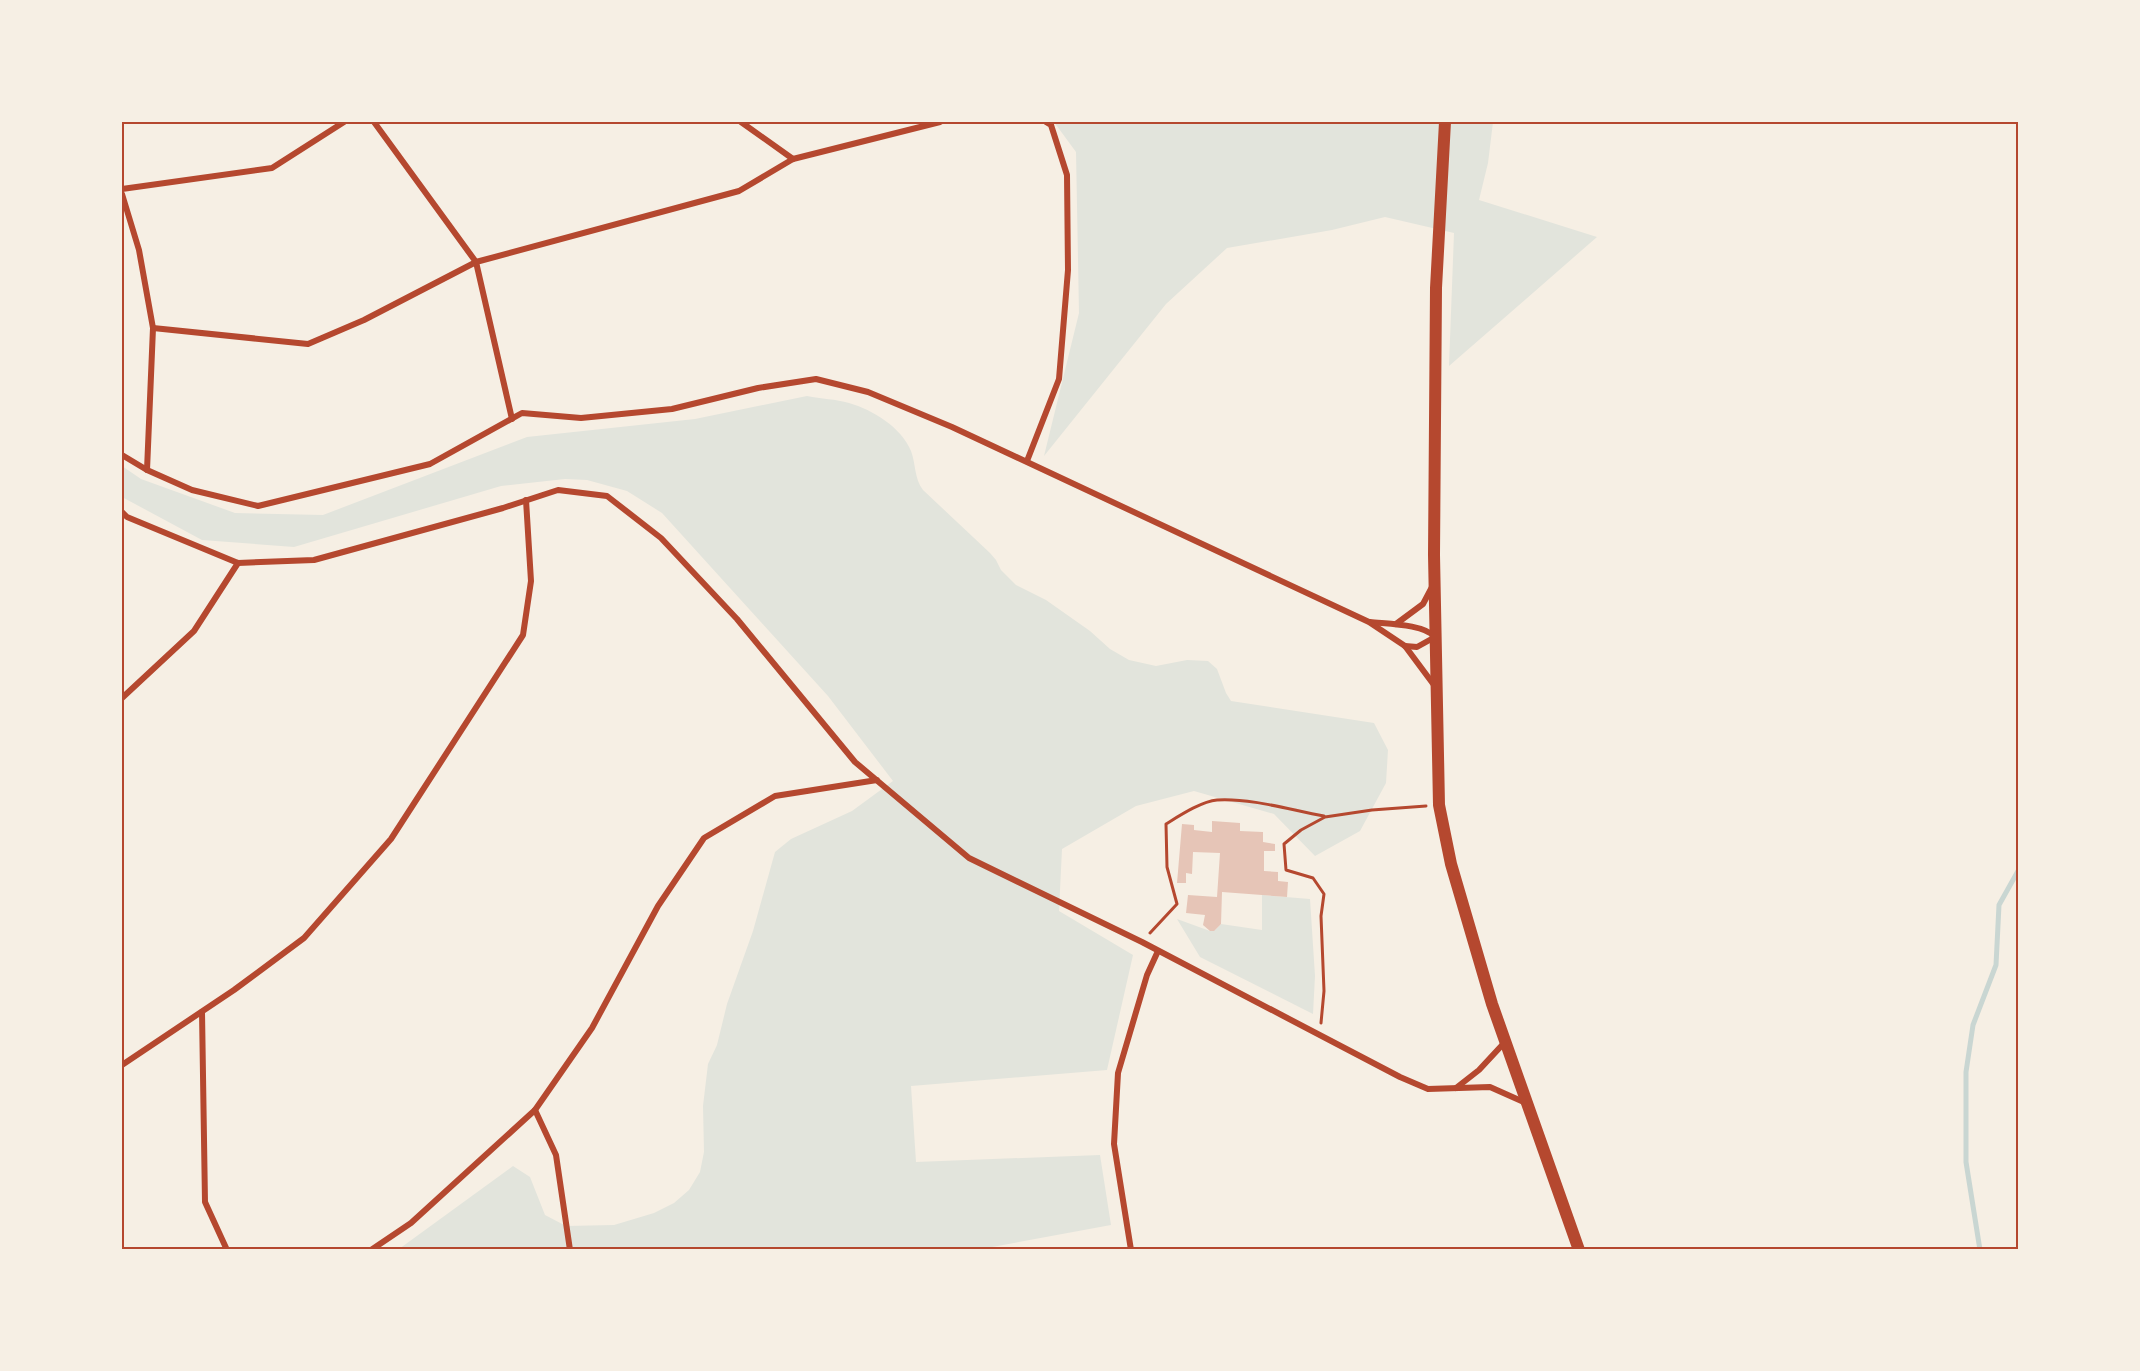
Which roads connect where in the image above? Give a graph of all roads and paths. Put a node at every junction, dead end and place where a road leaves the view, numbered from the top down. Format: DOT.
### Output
graph roads {
  1 [pos="344,122"];
  2 [pos="374,122"];
  3 [pos="741,122"];
  4 [pos="940,122"];
  5 [pos="1046,122"];
  6 [pos="1445,122"];
  7 [pos="793,159"];
  8 [pos="122,189"];
  9 [pos="122,194"];
  10 [pos="476,262"];
  11 [pos="153,328"];
  12 [pos="512,419"];
  13 [pos="122,455"];
  14 [pos="1028,461"];
  15 [pos="147,470"];
  16 [pos="526,500"];
  17 [pos="122,513"];
  18 [pos="238,563"];
  19 [pos="1434,581"];
  20 [pos="1369,622"];
  21 [pos="1395,624"];
  22 [pos="1435,637"];
  23 [pos="1405,646"];
  24 [pos="1436,689"];
  25 [pos="122,698"];
  26 [pos="877,780"];
  27 [pos="1439,805"];
  28 [pos="1325,817"];
  29 [pos="1142,942"];
  30 [pos="1158,951"];
  31 [pos="202,1012"];
  32 [pos="1320,1034"];
  33 [pos="1505,1042"];
  34 [pos="122,1065"];
  35 [pos="1456,1088"];
  36 [pos="1527,1103"];
  37 [pos="535,1110"];
  38 [pos="227,1250"];
  39 [pos="371,1250"];
  40 [pos="570,1250"];
  41 [pos="1131,1250"];
  42 [pos="1579,1250"];
  1 -- 8 [label="street"];
  2 -- 10 [label="street"];
  3 -- 7 [label="street"];
  4 -- 7 [label="street"];
  5 -- 14 [label="street"];
  6 -- 19 [label="main road"];
  7 -- 10 [label="street"];
  9 -- 11 [label="street"];
  10 -- 11 [label="street"];
  10 -- 12 [label="street"];
  11 -- 15 [label="street"];
  12 -- 14 [label="street"];
  12 -- 15 [label="street"];
  13 -- 15 [label="street"];
  14 -- 20 [label="street"];
  16 -- 18 [label="street"];
  16 -- 26 [label="street"];
  16 -- 31 [label="street"];
  17 -- 18 [label="street"];
  18 -- 25 [label="street"];
  19 -- 21 [label="street"];
  19 -- 22 [label="main road"];
  20 -- 21 [label="street"];
  20 -- 23 [label="street"];
  21 -- 22 [label="street"];
  22 -- 23 [label="street"];
  22 -- 24 [label="main road"];
  23 -- 24 [label="street"];
  24 -- 27 [label="main road"];
  26 -- 29 [label="street"];
  26 -- 37 [label="street"];
  27 -- 28 [label="path"];
  27 -- 33 [label="main road"];
  28 -- 29 [label="path"];
  28 -- 32 [label="path"];
  29 -- 30 [label="street"];
  30 -- 32 [label="street"];
  30 -- 41 [label="street"];
  31 -- 34 [label="street"];
  31 -- 38 [label="street"];
  32 -- 35 [label="street"];
  33 -- 35 [label="street"];
  33 -- 36 [label="main road"];
  35 -- 36 [label="street"];
  36 -- 42 [label="main road"];
  37 -- 39 [label="street"];
  37 -- 40 [label="street"];
}
